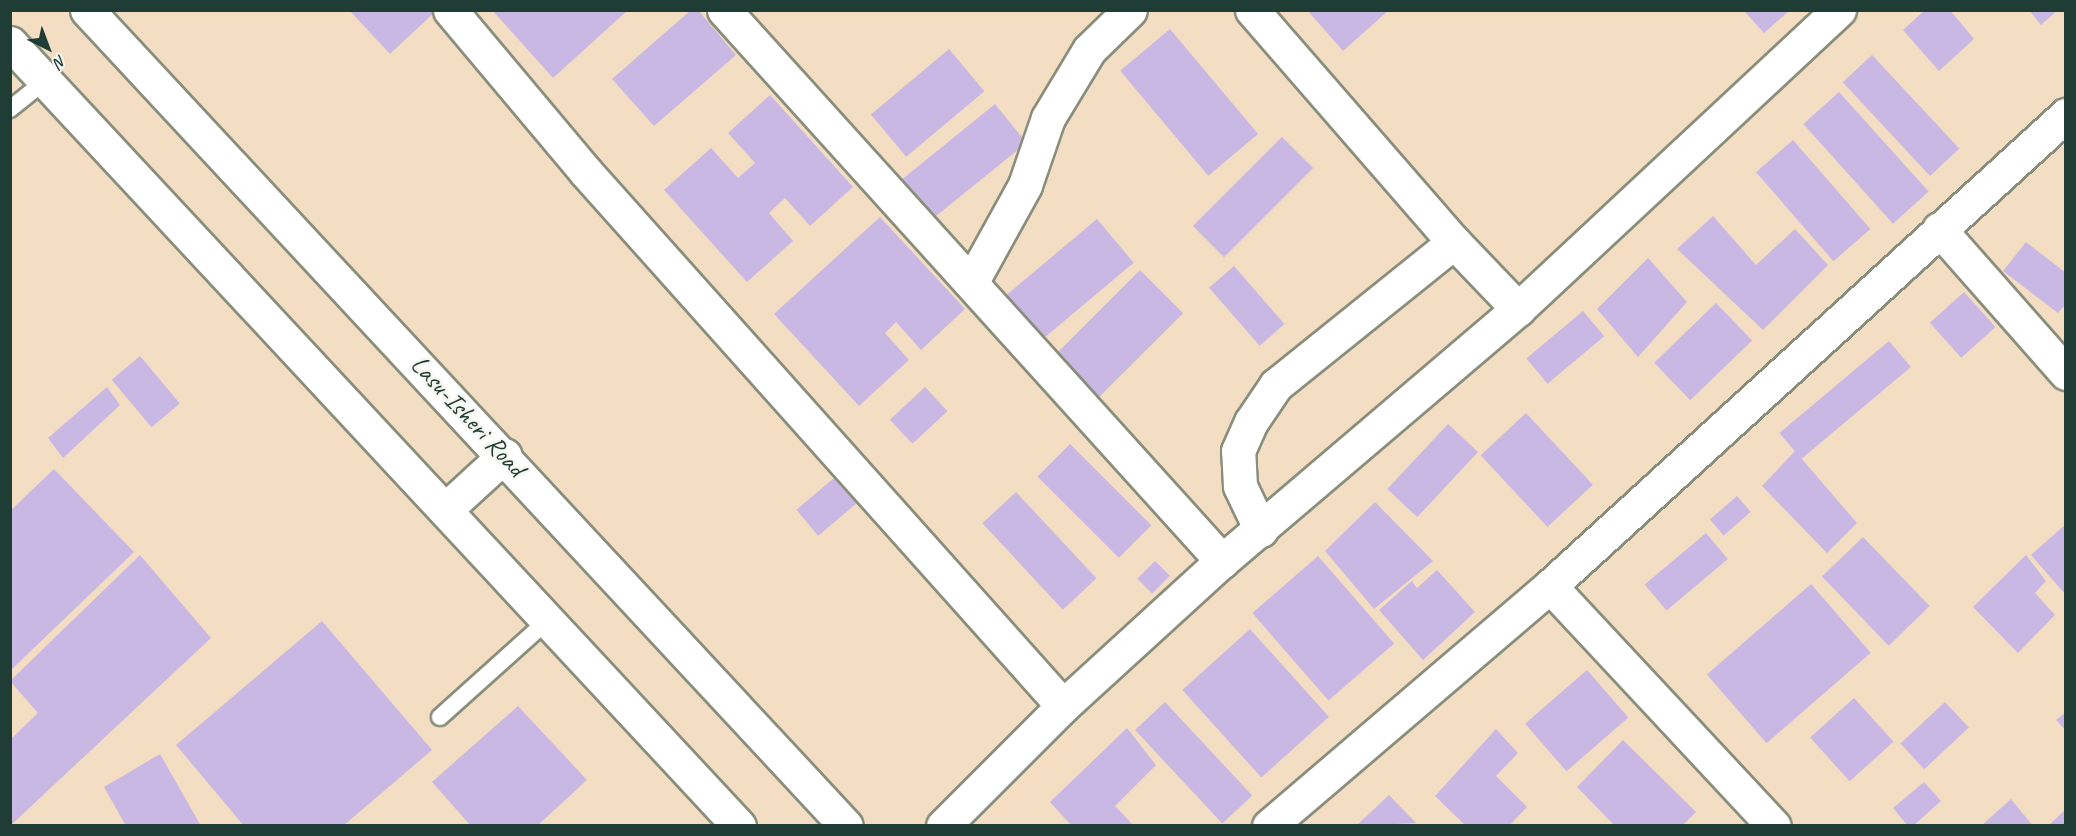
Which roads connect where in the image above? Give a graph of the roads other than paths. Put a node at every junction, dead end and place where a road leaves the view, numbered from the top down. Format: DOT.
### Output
graph roads {
  1 [pos="87,10"];
  2 [pos="450,10"];
  3 [pos="724,10"];
  4 [pos="1131,10"];
  5 [pos="1252,10"];
  6 [pos="1839,10"];
  7 [pos="10,43"];
  8 [pos="45,81"];
  9 [pos="10,109"];
  10 [pos="2066,115"];
  11 [pos="1939,229"];
  12 [pos="1454,242"];
  13 [pos="971,283"];
  14 [pos="1518,309"];
  15 [pos="2066,373"];
  16 [pos="505,455"];
  17 [pos="445,510"];
  18 [pos="1262,530"];
  19 [pos="1222,561"];
  20 [pos="1550,586"];
  21 [pos="548,620"];
  22 [pos="1063,706"];
  23 [pos="440,717"];
  24 [pos="739,825"];
  25 [pos="846,825"];
  26 [pos="943,825"];
  27 [pos="1269,825"];
  28 [pos="1774,825"];
  1 -- 16 [label="street, Lasu-Isheri Road"];
  2 -- 22 [label="street"];
  3 -- 13 [label="street"];
  4 -- 13 [label="street"];
  5 -- 12 [label="street"];
  6 -- 14 [label="street"];
  7 -- 8 [label="street"];
  8 -- 9 [label="lane"];
  8 -- 17 [label="street"];
  10 -- 11 [label="street"];
  11 -- 15 [label="street"];
  11 -- 20 [label="street"];
  12 -- 14 [label="street"];
  12 -- 18 [label="street"];
  13 -- 19 [label="street"];
  14 -- 18 [label="street"];
  16 -- 17 [label="street"];
  16 -- 25 [label="street, Lasu-Isheri Road"];
  17 -- 21 [label="street"];
  18 -- 19 [label="street"];
  19 -- 22 [label="street"];
  20 -- 27 [label="street"];
  20 -- 28 [label="street"];
  21 -- 23 [label="lane"];
  21 -- 24 [label="street"];
  22 -- 26 [label="street"];
}
